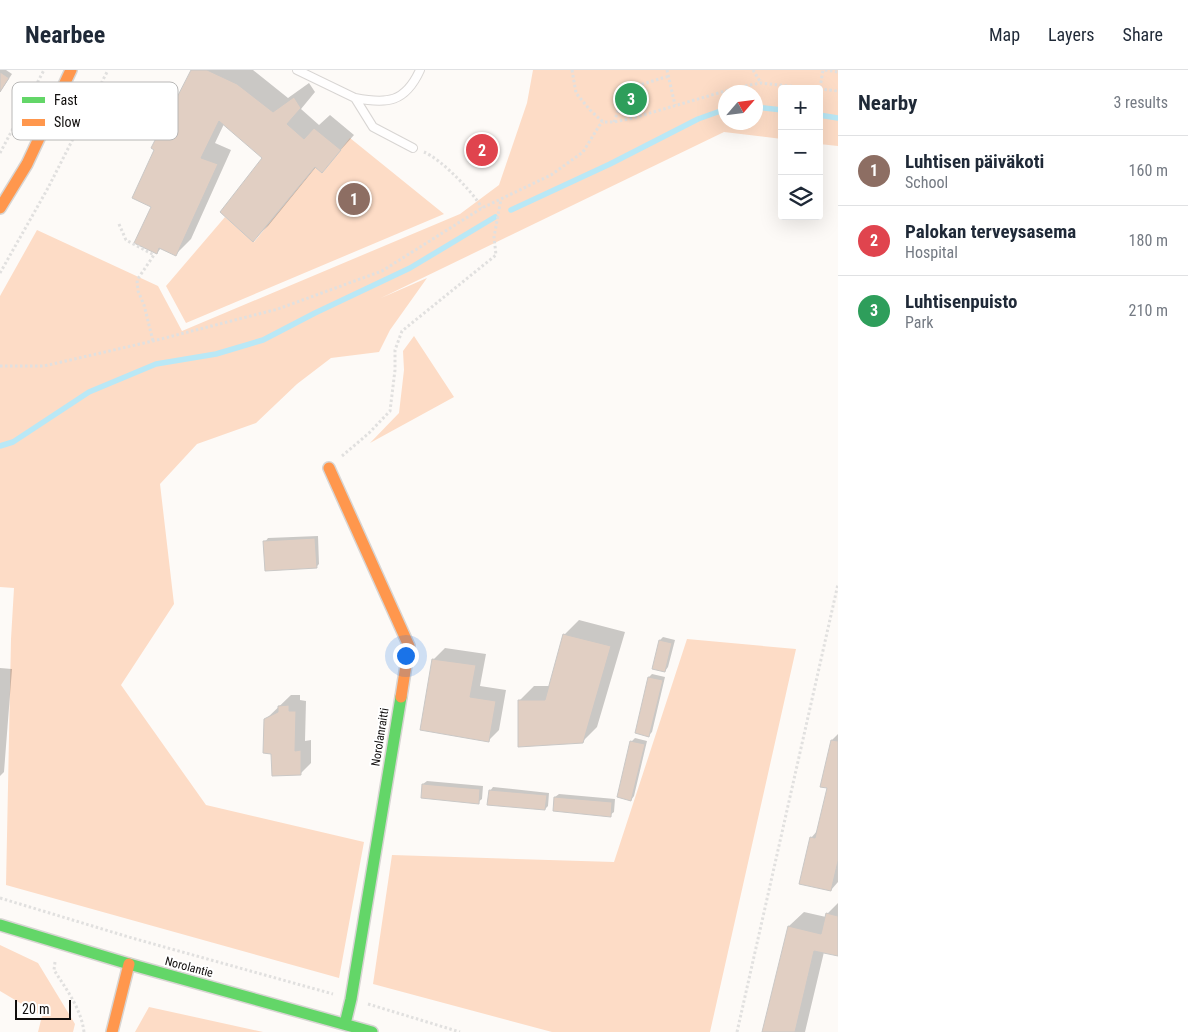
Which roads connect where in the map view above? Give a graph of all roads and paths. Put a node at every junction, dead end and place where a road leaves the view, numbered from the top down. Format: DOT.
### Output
graph roads {
  1 [pos="44,70"];
  2 [pos="71,70"];
  3 [pos="108,70"];
  4 [pos="297,70"];
  5 [pos="420,70"];
  6 [pos="572,70"];
  7 [pos="668,70"];
  8 [pos="754,70"];
  9 [pos="824,70"];
  10 [pos="838,72"];
  11 [pos="669,76"];
  12 [pos="38,82"];
  13 [pos="65,82"];
  14 [pos="102,82"];
  15 [pos="761,83"];
  16 [pos="785,85"];
  17 [pos="821,85"];
  18 [pos="823,88"];
  19 [pos="838,91"];
  20 [pos="355,98"];
  21 [pos="675,104"];
  22 [pos="603,122"];
  23 [pos="614,122"];
  24 [pos="12,130"];
  25 [pos="38,140"];
  26 [pos="72,140"];
  27 [pos="413,148"];
  28 [pos="0,153"];
  29 [pos="501,199"];
  30 [pos="0,208"];
  31 [pos="482,208"];
  32 [pos="119,224"];
  33 [pos="0,273"];
  34 [pos="154,341"];
  35 [pos="0,366"];
  36 [pos="329,468"];
  37 [pos="838,584"];
  38 [pos="0,898"];
  39 [pos="65,917"];
  40 [pos="0,926"];
  41 [pos="59,942"];
  42 [pos="129,964"];
  43 [pos="351,999"];
  44 [pos="345,1024"];
  45 [pos="84,1032"];
  46 [pos="112,1032"];
  47 [pos="372,1032"];
  48 [pos="460,1032"];
  49 [pos="737,1032"];
  1 -- 12 [label="path"];
  2 -- 13 [label="street"];
  3 -- 14 [label="path"];
  4 -- 20 [label="lane"];
  5 -- 20 [label="lane"];
  6 -- 22 [label="path"];
  7 -- 11 [label="path"];
  8 -- 15 [label="path"];
  9 -- 10 [label="path"];
  9 -- 17 [label="path"];
  11 -- 21 [label="path"];
  11 -- 23 [label="path"];
  15 -- 16 [label="path"];
  15 -- 21 [label="path"];
  18 -- 19 [label="path"];
  20 -- 27 [label="lane"];
  21 -- 23 [label="path"];
  22 -- 23 [label="path"];
  22 -- 29 [label="path"];
  24 -- 28 [label="path"];
  25 -- 30 [label="street"];
  26 -- 33 [label="path"];
  27 -- 31 [label="path"];
  29 -- 31 [label="path"];
  29 -- 36 [label="path"];
  31 -- 34 [label="path"];
  32 -- 34 [label="path"];
  34 -- 35 [label="path"];
  36 -- 43 [label="street, Norolanraitti"];
  37 -- 49 [label="path"];
  38 -- 39 [label="path"];
  39 -- 41 [label="path"];
  39 -- 43 [label="path"];
  40 -- 41 [label="street, Norolantie"];
  41 -- 42 [label="street, Norolantie"];
  41 -- 45 [label="path"];
  42 -- 44 [label="street, Norolantie"];
  42 -- 46 [label="street"];
  43 -- 44 [label="street, Norolanraitti"];
  43 -- 48 [label="path"];
  44 -- 47 [label="street, Norolantie"];
}
